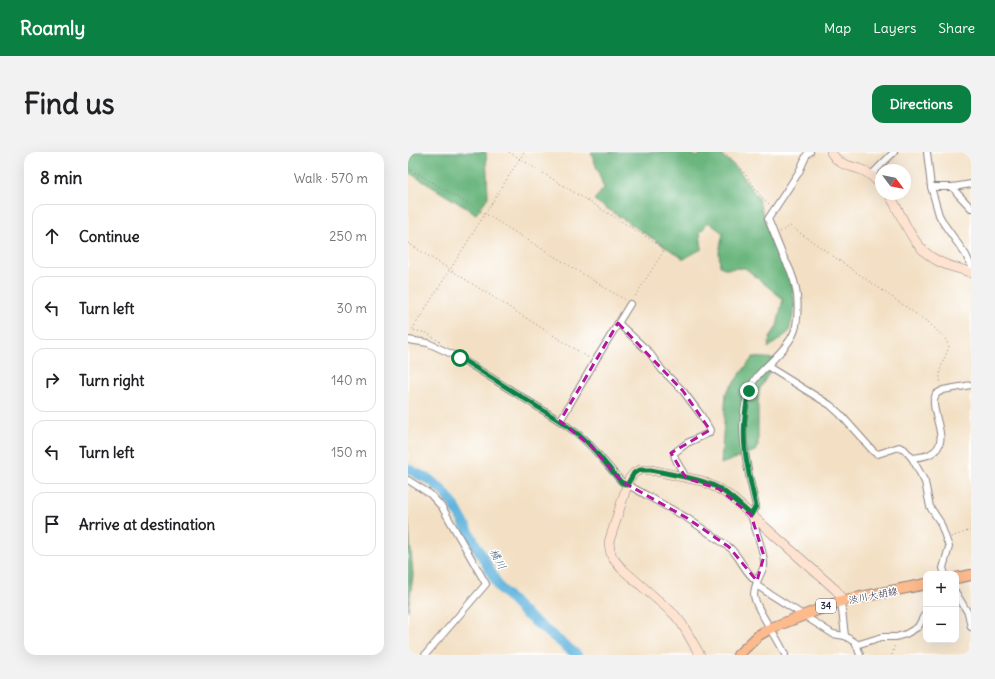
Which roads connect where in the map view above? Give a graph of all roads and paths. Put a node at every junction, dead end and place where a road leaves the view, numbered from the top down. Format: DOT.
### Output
graph roads {
  1 [pos="510,152"];
  2 [pos="524,152"];
  3 [pos="724,152"];
  4 [pos="810,152"];
  5 [pos="831,152"];
  6 [pos="894,152"];
  7 [pos="927,152"];
  8 [pos="520,158"];
  9 [pos="408,168"];
  10 [pos="871,175"];
  11 [pos="875,179"];
  12 [pos="971,184"];
  13 [pos="931,187"];
  14 [pos="953,187"];
  15 [pos="892,200"];
  16 [pos="971,208"];
  17 [pos="774,209"];
  18 [pos="484,213"];
  19 [pos="774,235"];
  20 [pos="408,244"];
  21 [pos="971,266"];
  22 [pos="450,270"];
  23 [pos="971,273"];
  24 [pos="630,304"];
  25 [pos="618,324"];
  26 [pos="408,329"];
  27 [pos="412,330"];
  28 [pos="408,340"];
  29 [pos="445,345"];
  30 [pos="595,361"];
  31 [pos="766,366"];
  32 [pos="971,386"];
  33 [pos="943,390"];
  34 [pos="560,421"];
  35 [pos="912,458"];
  36 [pos="686,478"];
  37 [pos="408,480"];
  38 [pos="627,485"];
  39 [pos="751,515"];
  40 [pos="971,530"];
  41 [pos="946,539"];
  42 [pos="944,571"];
  43 [pos="971,575"];
  44 [pos="959,577"];
  45 [pos="756,583"];
  46 [pos="923,585"];
  47 [pos="959,598"];
  48 [pos="841,601"];
  49 [pos="803,616"];
  50 [pos="923,618"];
  51 [pos="971,627"];
  52 [pos="771,628"];
  53 [pos="845,636"];
  54 [pos="896,637"];
  55 [pos="856,645"];
  56 [pos="426,655"];
  57 [pos="700,655"];
  58 [pos="738,655"];
  59 [pos="785,655"];
  60 [pos="860,655"];
  61 [pos="892,655"];
  1 -- 8 [label="path"];
  2 -- 8 [label="path"];
  3 -- 17 [label="path"];
  4 -- 17 [label="street"];
  5 -- 10 [label="street"];
  6 -- 10 [label="street"];
  7 -- 13 [label="street"];
  8 -- 18 [label="path"];
  8 -- 24 [label="path"];
  9 -- 18 [label="path"];
  10 -- 11 [label="street"];
  12 -- 14 [label="street"];
  13 -- 14 [label="street"];
  13 -- 21 [label="street"];
  14 -- 16 [label="street"];
  15 -- 23 [label="street"];
  17 -- 19 [label="street"];
  18 -- 22 [label="path"];
  18 -- 24 [label="path"];
  19 -- 31 [label="street"];
  19 -- 33 [label="path"];
  20 -- 22 [label="path"];
  22 -- 27 [label="path"];
  22 -- 30 [label="path"];
  24 -- 25 [label="street"];
  25 -- 30 [label="street"];
  25 -- 36 [label="street"];
  26 -- 27 [label="path"];
  27 -- 29 [label="path"];
  28 -- 34 [label="street"];
  30 -- 34 [label="street"];
  31 -- 35 [label="street"];
  31 -- 39 [label="street"];
  32 -- 33 [label="street"];
  33 -- 35 [label="street"];
  34 -- 38 [label="street"];
  35 -- 41 [label="street"];
  36 -- 38 [label="street"];
  36 -- 39 [label="street"];
  37 -- 56 [label="street"];
  38 -- 45 [label="street"];
  38 -- 57 [label="street"];
  39 -- 45 [label="street"];
  39 -- 48 [label="street"];
  40 -- 41 [label="path"];
  41 -- 42 [label="street"];
  43 -- 44 [label="main road"];
  45 -- 49 [label="street"];
  45 -- 52 [label="street"];
  46 -- 48 [label="main road, 渋川大胡線 / 34"];
  47 -- 51 [label="street"];
  48 -- 49 [label="main road, 渋川大胡線 / 34"];
  48 -- 53 [label="street"];
  49 -- 52 [label="main road, 渋川大胡線 / 34"];
  49 -- 53 [label="street"];
  50 -- 54 [label="street"];
  52 -- 58 [label="main road, 渋川大胡線 / 34"];
  52 -- 59 [label="street"];
  53 -- 55 [label="street"];
  54 -- 55 [label="street"];
  54 -- 61 [label="path"];
  55 -- 60 [label="street"];
}
